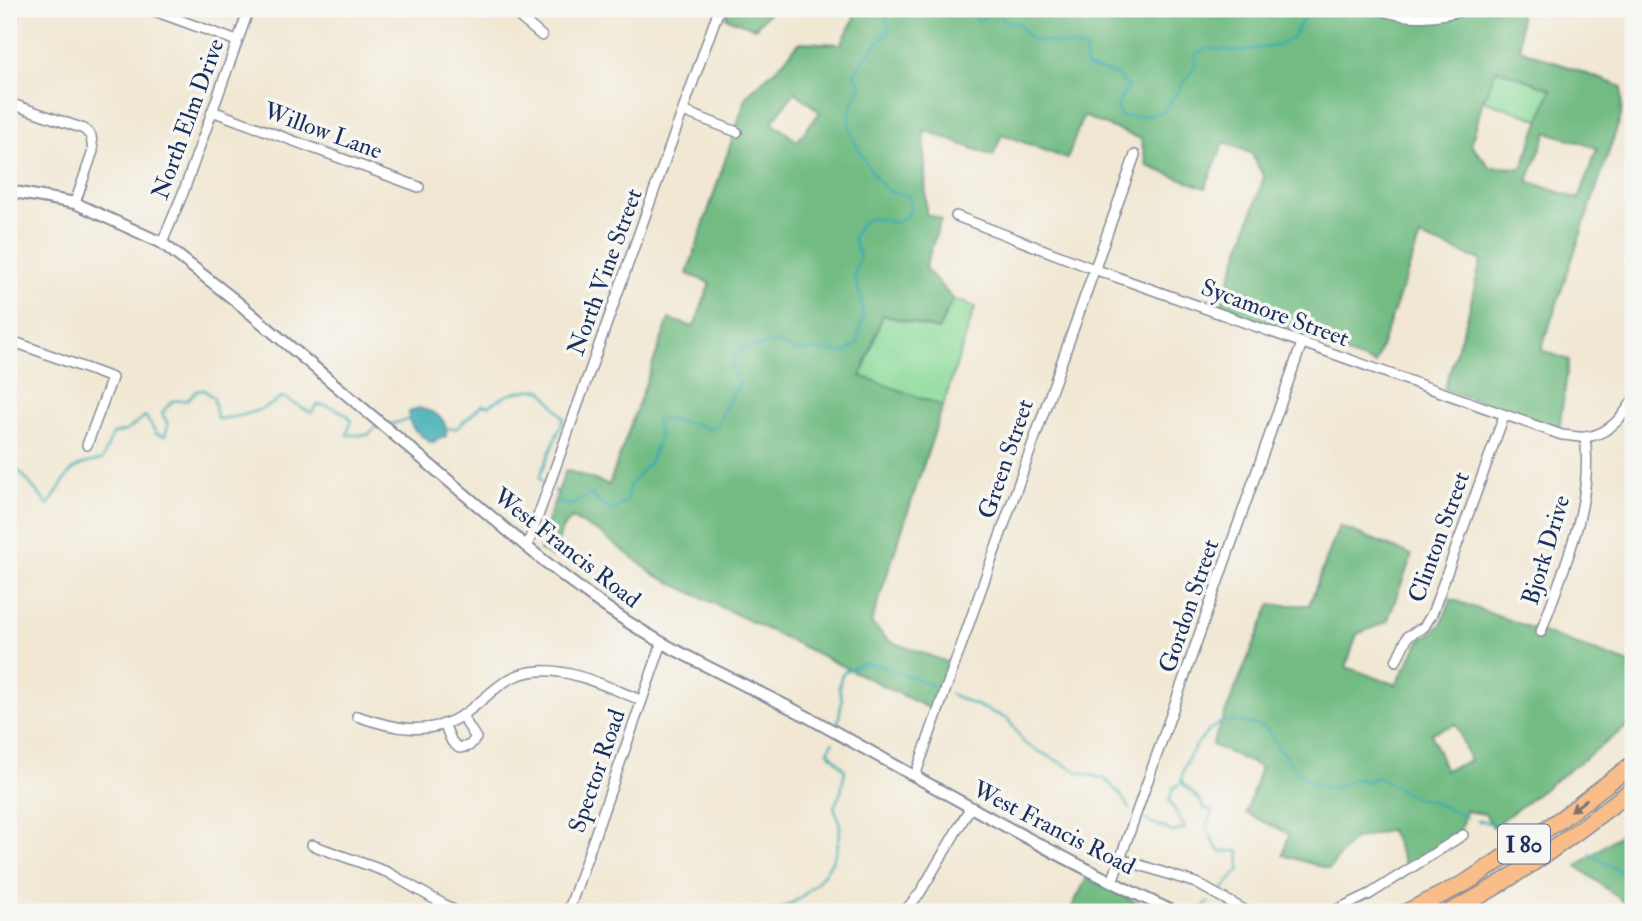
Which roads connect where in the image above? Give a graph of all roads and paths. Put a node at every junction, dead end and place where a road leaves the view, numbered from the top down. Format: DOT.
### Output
graph roads {
  1 [pos="15,9"];
  2 [pos="149,9"];
  3 [pos="249,9"];
  4 [pos="510,9"];
  5 [pos="719,9"];
  6 [pos="1378,9"];
  7 [pos="1470,9"];
  8 [pos="9,26"];
  9 [pos="542,36"];
  10 [pos="237,41"];
  11 [pos="9,103"];
  12 [pos="212,111"];
  13 [pos="683,111"];
  14 [pos="737,132"];
  15 [pos="1135,155"];
  16 [pos="419,187"];
  17 [pos="9,191"];
  18 [pos="75,203"];
  19 [pos="956,216"];
  20 [pos="162,243"];
  21 [pos="1094,269"];
  22 [pos="9,340"];
  23 [pos="1302,343"];
  24 [pos="1633,400"];
  25 [pos="1504,416"];
  26 [pos="1585,437"];
  27 [pos="87,445"];
  28 [pos="527,547"];
  29 [pos="1541,632"];
  30 [pos="662,643"];
  31 [pos="1396,660"];
  32 [pos="641,700"];
  33 [pos="357,716"];
  34 [pos="462,716"];
  35 [pos="444,724"];
  36 [pos="1633,764"];
  37 [pos="915,776"];
  38 [pos="1633,789"];
  39 [pos="970,808"];
  40 [pos="1463,835"];
  41 [pos="312,845"];
  42 [pos="1121,859"];
  43 [pos="1112,882"];
  44 [pos="457,912"];
  45 [pos="568,912"];
  46 [pos="904,912"];
  47 [pos="1174,912"];
  48 [pos="1248,912"];
  49 [pos="1332,912"];
  50 [pos="1407,912"];
  51 [pos="1450,912"];
  1 -- 8 [label="street"];
  2 -- 10 [label="street"];
  3 -- 10 [label="street, North Elm Drive"];
  4 -- 9 [label="street"];
  5 -- 13 [label="street, North Vine Street"];
  6 -- 7 [label="street"];
  10 -- 12 [label="street, North Elm Drive"];
  11 -- 18 [label="street"];
  12 -- 16 [label="street, Willow Lane"];
  12 -- 20 [label="street, North Elm Drive"];
  13 -- 14 [label="street"];
  13 -- 28 [label="street, North Vine Street"];
  15 -- 21 [label="street, Green Street"];
  17 -- 18 [label="street, West Francis Road"];
  18 -- 20 [label="street, West Francis Road"];
  19 -- 21 [label="street, Sycamore Street"];
  20 -- 28 [label="street, West Francis Road"];
  21 -- 23 [label="street, Sycamore Street"];
  21 -- 37 [label="street, Green Street"];
  22 -- 27 [label="street"];
  23 -- 25 [label="street, Sycamore Street"];
  23 -- 42 [label="street, Gordon Street"];
  24 -- 26 [label="street"];
  25 -- 26 [label="street, Sycamore Street"];
  25 -- 31 [label="street, Clinton Street"];
  26 -- 29 [label="street, Bjork Drive"];
  28 -- 30 [label="street, West Francis Road"];
  30 -- 32 [label="street, Spector Road"];
  30 -- 37 [label="street, West Francis Road"];
  32 -- 34 [label="street"];
  32 -- 45 [label="street, Spector Road"];
  33 -- 35 [label="street"];
  34 -- 35 [label="street"];
  34 -- 35 [label="street"];
  36 -- 50 [label="highway, I 80, one-way"];
  37 -- 39 [label="street, West Francis Road"];
  38 -- 51 [label="highway, I 80"];
  39 -- 43 [label="street, West Francis Road"];
  39 -- 46 [label="street"];
  40 -- 49 [label="street"];
  41 -- 44 [label="street"];
  42 -- 43 [label="street, Gordon Street"];
  42 -- 48 [label="street, West Francis Road"];
  43 -- 47 [label="street, West Francis Road"];
}
